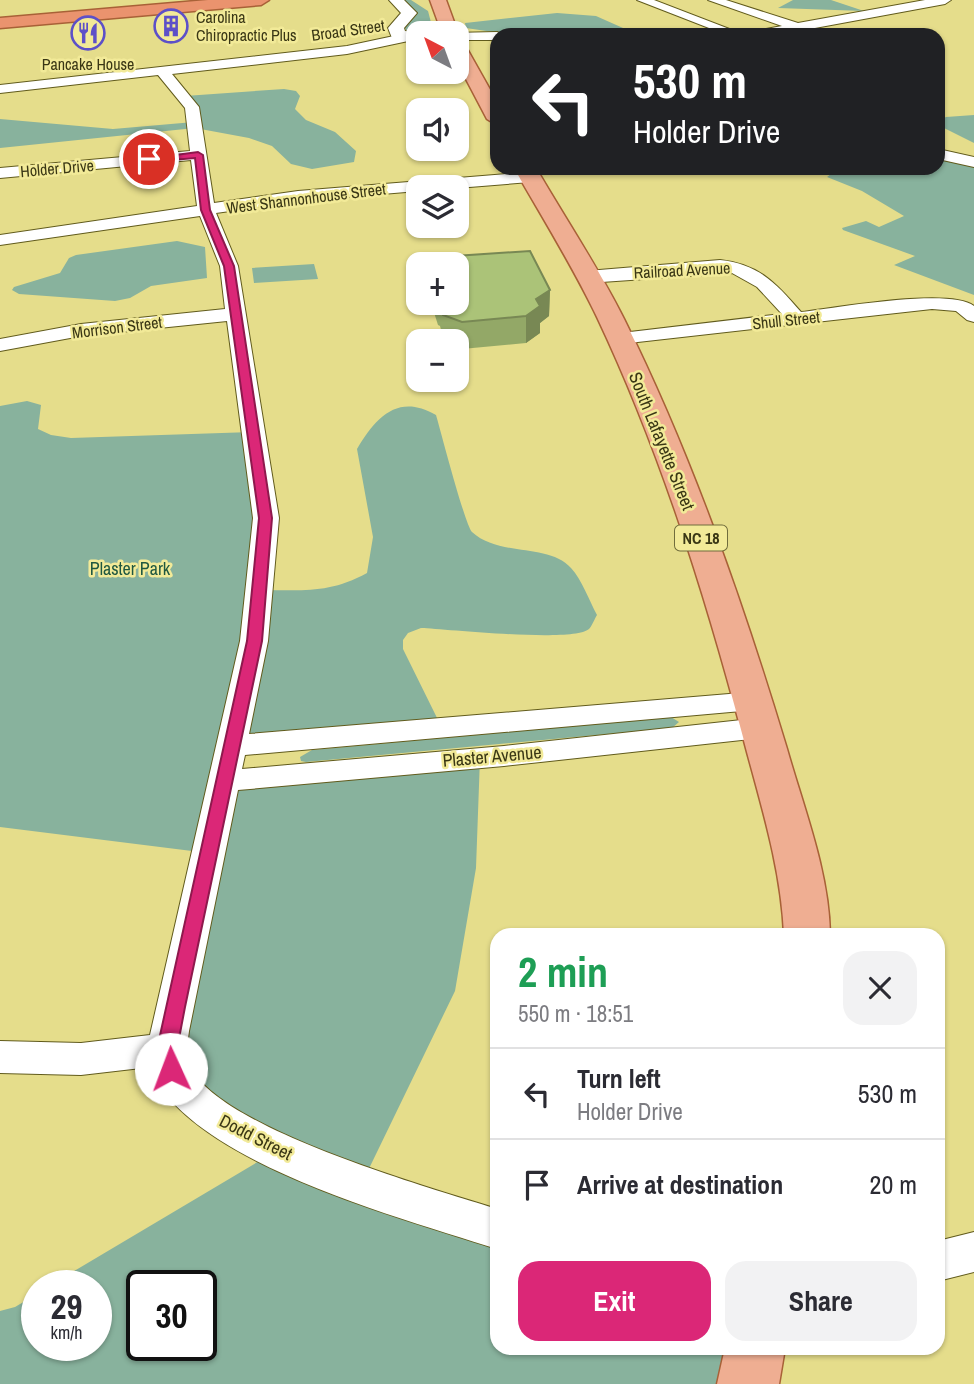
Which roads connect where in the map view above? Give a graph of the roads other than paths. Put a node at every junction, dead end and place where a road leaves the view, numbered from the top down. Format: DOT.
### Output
graph roads {
  1 [pos="186,0"];
  2 [pos="261,0"];
  3 [pos="396,0"];
  4 [pos="438,0"];
  5 [pos="643,0"];
  6 [pos="714,0"];
  7 [pos="891,0"];
  8 [pos="946,0"];
  9 [pos="907,7"];
  10 [pos="0,16"];
  11 [pos="446,21"];
  12 [pos="0,23"];
  13 [pos="798,27"];
  14 [pos="720,28"];
  15 [pos="793,28"];
  16 [pos="406,36"];
  17 [pos="469,36"];
  18 [pos="490,36"];
  19 [pos="406,38"];
  20 [pos="469,69"];
  21 [pos="161,70"];
  22 [pos="0,89"];
  23 [pos="490,106"];
  24 [pos="198,155"];
  25 [pos="945,156"];
  26 [pos="974,162"];
  27 [pos="0,173"];
  28 [pos="507,175"];
  29 [pos="528,175"];
  30 [pos="206,210"];
  31 [pos="0,240"];
  32 [pos="587,277"];
  33 [pos="235,314"];
  34 [pos="974,316"];
  35 [pos="797,319"];
  36 [pos="620,338"];
  37 [pos="0,345"];
  38 [pos="756,714"];
  39 [pos="231,746"];
  40 [pos="224,782"];
  41 [pos="807,928"];
  42 [pos="167,1049"];
  43 [pos="0,1057"];
  44 [pos="490,1226"];
  45 [pos="974,1252"];
  46 [pos="945,1259"];
  47 [pos="754,1355"];
  48 [pos="748,1384"];
  1 -- 10 [label="highway"];
  2 -- 12 [label="highway"];
  3 -- 16 [label="street"];
  4 -- 11 [label="main road"];
  5 -- 14 [label="street"];
  6 -- 13 [label="street"];
  7 -- 9 [label="street"];
  8 -- 9 [label="street"];
  9 -- 13 [label="street"];
  13 -- 15 [label="street"];
  17 -- 18 [label="street"];
  19 -- 21 [label="street, Broad Street"];
  20 -- 23 [label="main road"];
  21 -- 22 [label="street, Broad Street"];
  21 -- 24 [label="street"];
  24 -- 27 [label="street, Holder Drive"];
  24 -- 30 [label="street"];
  25 -- 26 [label="street"];
  28 -- 30 [label="street, West Shannonhouse Street"];
  29 -- 32 [label="main road, South Lafayette Street / NC 18"];
  30 -- 31 [label="street, West Shannonhouse Street"];
  30 -- 33 [label="street"];
  32 -- 35 [label="street, Railroad Avenue"];
  32 -- 36 [label="main road, South Lafayette Street / NC 18"];
  33 -- 37 [label="street, Morrison Street"];
  33 -- 39 [label="street"];
  34 -- 35 [label="street, Shull Street"];
  35 -- 36 [label="street, Shull Street"];
  36 -- 38 [label="main road, South Lafayette Street / NC 18"];
  38 -- 39 [label="street, Plaster Avenue"];
  38 -- 40 [label="street, Plaster Avenue"];
  38 -- 41 [label="main road, South Lafayette Street / NC 18"];
  39 -- 40 [label="street"];
  40 -- 42 [label="street"];
  42 -- 43 [label="street"];
  42 -- 44 [label="street, Dodd Street"];
  45 -- 46 [label="street"];
  47 -- 48 [label="main road"];
}
